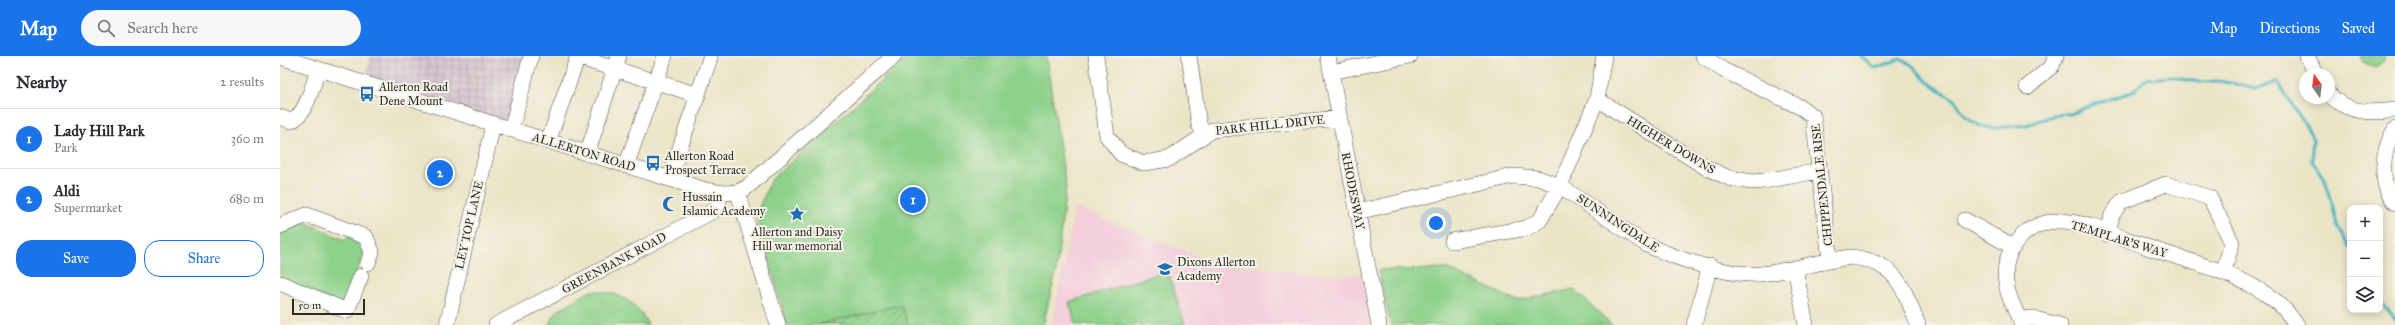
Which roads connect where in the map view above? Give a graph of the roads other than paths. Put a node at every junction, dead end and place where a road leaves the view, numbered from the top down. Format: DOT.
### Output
graph roads {
  1 [pos="531,56"];
  2 [pos="578,56"];
  3 [pos="665,56"];
  4 [pos="894,56"];
  5 [pos="1096,56"];
  6 [pos="1190,56"];
  7 [pos="1328,56"];
  8 [pos="1410,56"];
  9 [pos="1604,56"];
  10 [pos="1703,56"];
  11 [pos="2056,56"];
  12 [pos="2307,56"];
  13 [pos="280,57"];
  14 [pos="710,58"];
  15 [pos="617,62"];
  16 [pos="311,64"];
  17 [pos="2313,68"];
  18 [pos="1331,72"];
  19 [pos="656,82"];
  20 [pos="2027,87"];
  21 [pos="698,95"];
  22 [pos="1597,100"];
  23 [pos="2335,100"];
  24 [pos="2395,110"];
  25 [pos="280,116"];
  26 [pos="1340,118"];
  27 [pos="493,125"];
  28 [pos="2395,129"];
  29 [pos="511,130"];
  30 [pos="1205,134"];
  31 [pos="548,142"];
  32 [pos="588,154"];
  33 [pos="626,166"];
  34 [pos="1819,171"];
  35 [pos="670,178"];
  36 [pos="1560,186"];
  37 [pos="720,192"];
  38 [pos="738,193"];
  39 [pos="2395,203"];
  40 [pos="1357,212"];
  41 [pos="1965,220"];
  42 [pos="280,226"];
  43 [pos="2108,234"];
  44 [pos="1452,241"];
  45 [pos="2013,246"];
  46 [pos="1830,260"];
  47 [pos="1710,266"];
  48 [pos="1795,268"];
  49 [pos="2223,273"];
  50 [pos="280,283"];
  51 [pos="2021,323"];
  52 [pos="447,325"];
  53 [pos="496,325"];
  54 [pos="778,325"];
  55 [pos="1379,325"];
  56 [pos="1694,325"];
  57 [pos="1806,325"];
  58 [pos="1918,325"];
  59 [pos="2060,325"];
  60 [pos="2297,325"];
  1 -- 29 [label="street"];
  2 -- 15 [label="street"];
  2 -- 31 [label="street"];
  3 -- 19 [label="street"];
  4 -- 38 [label="street"];
  5 -- 30 [label="street, PARK HILL DRIVE"];
  6 -- 30 [label="street"];
  7 -- 18 [label="street, RHODESWAY"];
  8 -- 18 [label="street"];
  9 -- 22 [label="street"];
  10 -- 34 [label="street, CHIPPENDALE RISE"];
  11 -- 20 [label="street"];
  12 -- 17 [label="street"];
  13 -- 16 [label="street, ALLERTON ROAD"];
  14 -- 21 [label="street"];
  15 -- 19 [label="street"];
  15 -- 32 [label="street"];
  16 -- 25 [label="street"];
  16 -- 27 [label="street, ALLERTON ROAD"];
  18 -- 26 [label="street, RHODESWAY"];
  19 -- 21 [label="street"];
  19 -- 33 [label="street"];
  21 -- 35 [label="street"];
  22 -- 34 [label="street, HIGHER DOWNS"];
  22 -- 36 [label="street"];
  23 -- 24 [label="street"];
  26 -- 30 [label="street, PARK HILL DRIVE"];
  26 -- 40 [label="street, RHODESWAY"];
  27 -- 29 [label="street, ALLERTON ROAD"];
  27 -- 52 [label="street, LEY TOP LANE"];
  28 -- 39 [label="street"];
  29 -- 31 [label="street, ALLERTON ROAD"];
  31 -- 32 [label="street, ALLERTON ROAD"];
  32 -- 33 [label="street, ALLERTON ROAD"];
  33 -- 35 [label="street, ALLERTON ROAD"];
  34 -- 46 [label="street, CHIPPENDALE RISE"];
  35 -- 37 [label="street, ALLERTON ROAD"];
  36 -- 40 [label="street, SUNNINGDALE"];
  36 -- 44 [label="street"];
  36 -- 47 [label="street, SUNNINGDALE"];
  37 -- 38 [label="street, ALLERTON ROAD"];
  37 -- 53 [label="street, GREENBANK ROAD"];
  38 -- 54 [label="street"];
  40 -- 55 [label="street, RHODESWAY"];
  41 -- 45 [label="street"];
  42 -- 50 [label="street"];
  43 -- 45 [label="street, TEMPLAR'S WAY"];
  43 -- 49 [label="street, TEMPLAR'S WAY"];
  43 -- 49 [label="street"];
  45 -- 51 [label="street, TEMPLAR'S WAY"];
  46 -- 48 [label="street, SUNNINGDALE"];
  46 -- 58 [label="street, SUNNINGDALE"];
  47 -- 48 [label="street, SUNNINGDALE"];
  47 -- 56 [label="street"];
  48 -- 57 [label="street"];
  49 -- 60 [label="street, TEMPLAR'S WAY"];
  51 -- 59 [label="street"];
}
